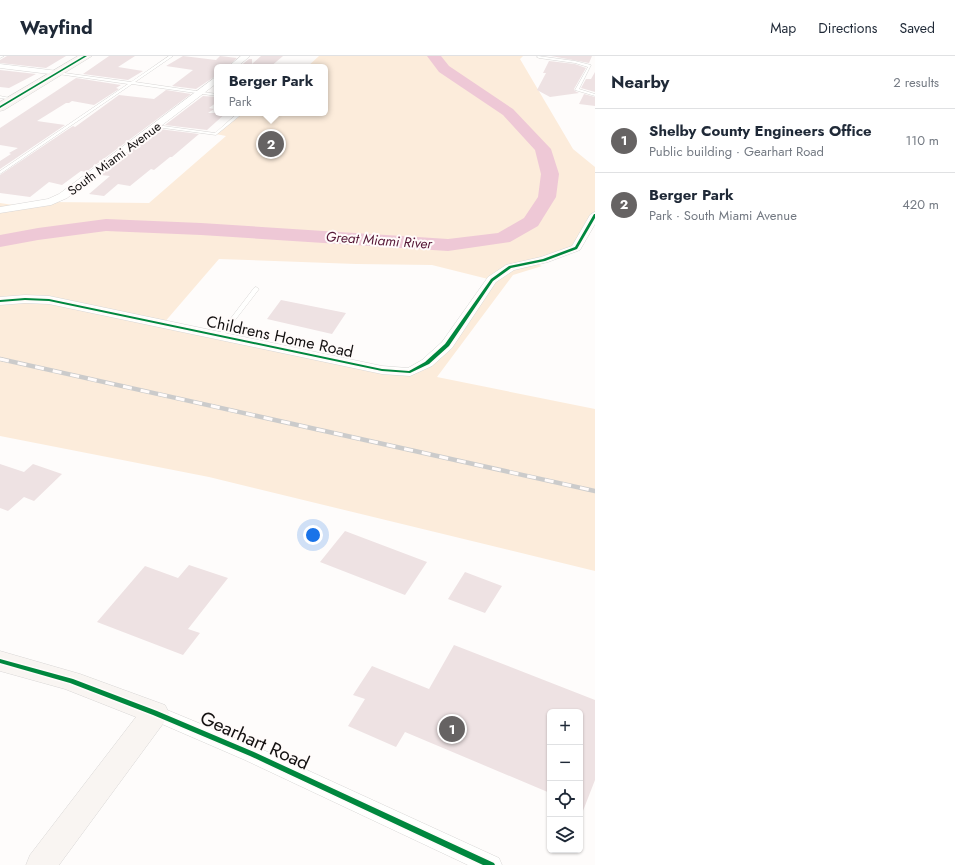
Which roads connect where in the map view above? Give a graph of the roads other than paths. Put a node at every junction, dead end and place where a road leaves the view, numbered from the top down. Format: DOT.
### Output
graph roads {
  1 [pos="86,56"];
  2 [pos="170,56"];
  3 [pos="246,56"];
  4 [pos="539,57"];
  5 [pos="236,64"];
  6 [pos="0,66"];
  7 [pos="58,73"];
  8 [pos="214,81"];
  9 [pos="132,82"];
  10 [pos="200,92"];
  11 [pos="214,94"];
  12 [pos="595,95"];
  13 [pos="0,97"];
  14 [pos="13,99"];
  15 [pos="0,107"];
  16 [pos="237,116"];
  17 [pos="156,126"];
  18 [pos="0,173"];
  19 [pos="0,202"];
  20 [pos="26,207"];
  21 [pos="0,210"];
  22 [pos="595,215"];
  23 [pos="256,289"];
  24 [pos="0,301"];
  25 [pos="220,336"];
  26 [pos="0,661"];
  27 [pos="155,713"];
  28 [pos="41,865"];
  29 [pos="491,865"];
  1 -- 7 [label="main road"];
  2 -- 9 [label="lane"];
  3 -- 5 [label="street"];
  4 -- 12 [label="lane"];
  6 -- 7 [label="street"];
  7 -- 9 [label="lane"];
  7 -- 14 [label="main road"];
  8 -- 10 [label="street, South Miami Avenue"];
  9 -- 10 [label="lane"];
  9 -- 18 [label="lane"];
  10 -- 11 [label="lane"];
  10 -- 17 [label="street, South Miami Avenue"];
  13 -- 14 [label="lane"];
  14 -- 15 [label="main road"];
  16 -- 17 [label="lane"];
  17 -- 20 [label="street, South Miami Avenue"];
  19 -- 20 [label="street"];
  20 -- 21 [label="street, South Miami Avenue"];
  22 -- 25 [label="street, Childrens Home Road"];
  23 -- 25 [label="lane"];
  24 -- 25 [label="street, Childrens Home Road"];
  26 -- 27 [label="main road, Gearhart Road"];
  27 -- 28 [label="main road"];
  27 -- 29 [label="street, Gearhart Road"];
}
